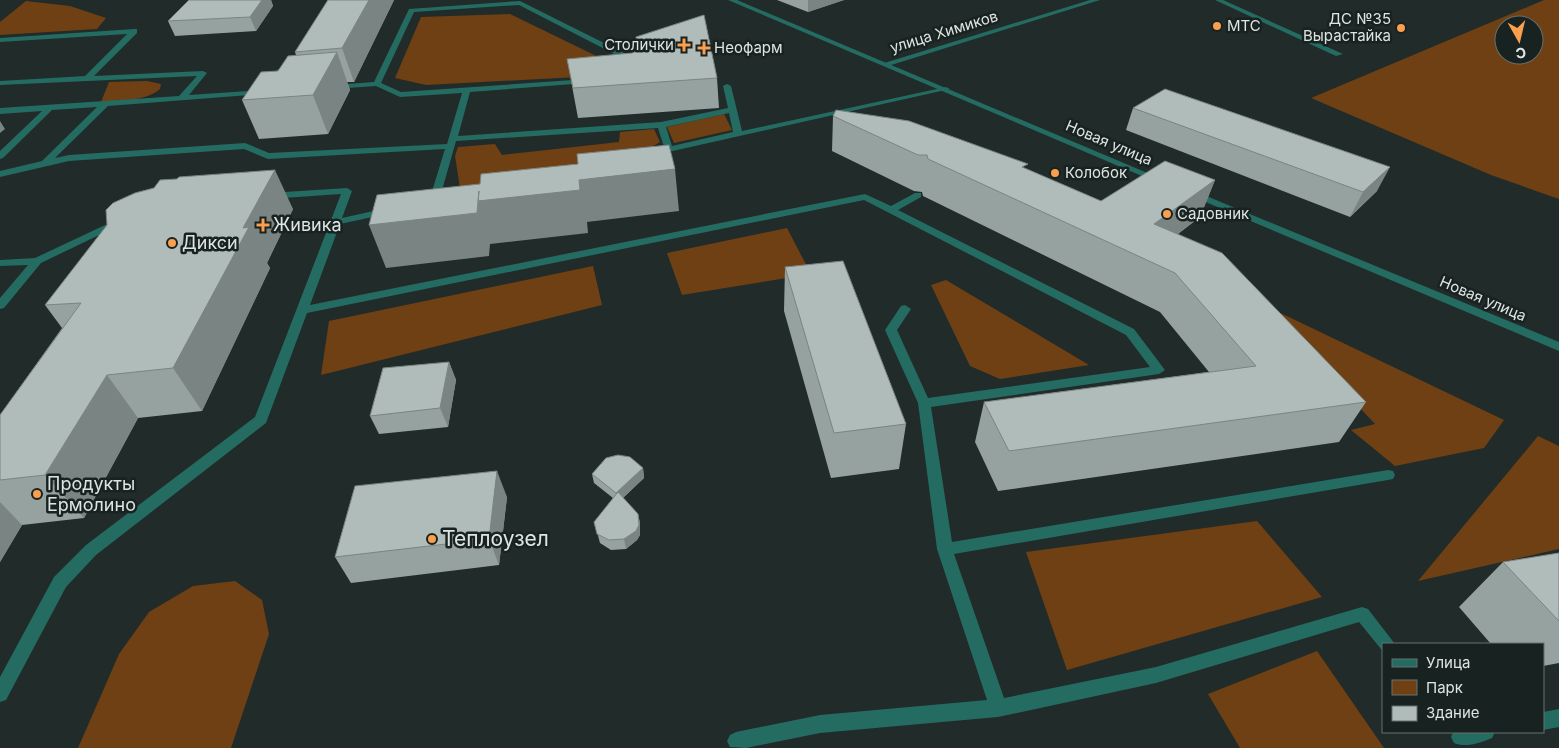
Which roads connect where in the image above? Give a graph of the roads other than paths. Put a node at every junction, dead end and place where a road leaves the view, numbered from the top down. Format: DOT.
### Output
graph roads {
  1 [pos="730,0"];
  2 [pos="1094,0"];
  3 [pos="1218,0"];
  4 [pos="0,40"];
  5 [pos="1339,54"];
  6 [pos="885,64"];
  7 [pos="634,70"];
  8 [pos="88,78"];
  9 [pos="595,81"];
  10 [pos="0,83"];
  11 [pos="377,84"];
  12 [pos="726,86"];
  13 [pos="322,88"];
  14 [pos="946,89"];
  15 [pos="467,90"];
  16 [pos="276,91"];
  17 [pos="182,98"];
  18 [pos="105,104"];
  19 [pos="50,108"];
  20 [pos="851,109"];
  21 [pos="733,110"];
  22 [pos="0,112"];
  23 [pos="868,117"];
  24 [pos="661,125"];
  25 [pos="738,134"];
  26 [pos="450,143"];
  27 [pos="669,149"];
  28 [pos="641,155"];
  29 [pos="0,156"];
  30 [pos="45,163"];
  31 [pos="0,174"];
  32 [pos="918,195"];
  33 [pos="258,197"];
  34 [pos="434,201"];
  35 [pos="399,209"];
  36 [pos="891,210"];
  37 [pos="132,215"];
  38 [pos="336,222"];
  39 [pos="37,260"];
  40 [pos="0,263"];
  41 [pos="0,305"];
  42 [pos="905,309"];
  43 [pos="302,310"];
  44 [pos="1559,347"];
  45 [pos="924,403"];
  46 [pos="1388,474"];
  47 [pos="946,549"];
  48 [pos="1386,643"];
  49 [pos="0,694"];
  50 [pos="998,708"];
  51 [pos="1559,718"];
  52 [pos="1544,721"];
  53 [pos="1483,733"];
  54 [pos="1462,739"];
  55 [pos="736,741"];
  1 -- 6 [label="street, Новая улица"];
  2 -- 6 [label="street, улица Химиков"];
  3 -- 5 [label="street"];
  4 -- 8 [label="street"];
  6 -- 14 [label="street, Новая улица"];
  7 -- 11 [label="street"];
  8 -- 10 [label="street"];
  8 -- 17 [label="street"];
  9 -- 15 [label="street"];
  11 -- 13 [label="street"];
  11 -- 15 [label="street"];
  12 -- 21 [label="street"];
  14 -- 20 [label="street"];
  14 -- 44 [label="street, Новая улица"];
  15 -- 26 [label="street"];
  16 -- 17 [label="street"];
  17 -- 18 [label="street"];
  18 -- 19 [label="street"];
  18 -- 30 [label="street"];
  19 -- 22 [label="street"];
  19 -- 29 [label="street"];
  20 -- 23 [label="street"];
  20 -- 25 [label="street"];
  21 -- 24 [label="street"];
  21 -- 25 [label="street"];
  24 -- 26 [label="street"];
  24 -- 27 [label="street"];
  25 -- 27 [label="street"];
  26 -- 30 [label="street"];
  26 -- 34 [label="street"];
  27 -- 28 [label="street"];
  30 -- 31 [label="street"];
  32 -- 36 [label="street"];
  33 -- 38 [label="street"];
  35 -- 38 [label="street"];
  36 -- 43 [label="street"];
  36 -- 45 [label="street"];
  37 -- 39 [label="street"];
  38 -- 43 [label="street"];
  39 -- 40 [label="street"];
  39 -- 41 [label="street"];
  42 -- 45 [label="street"];
  43 -- 49 [label="street"];
  45 -- 47 [label="street"];
  46 -- 47 [label="street"];
  47 -- 50 [label="street"];
  48 -- 50 [label="street"];
  50 -- 55 [label="street"];
  51 -- 52 [label="street"];
  53 -- 54 [label="street"];
}
